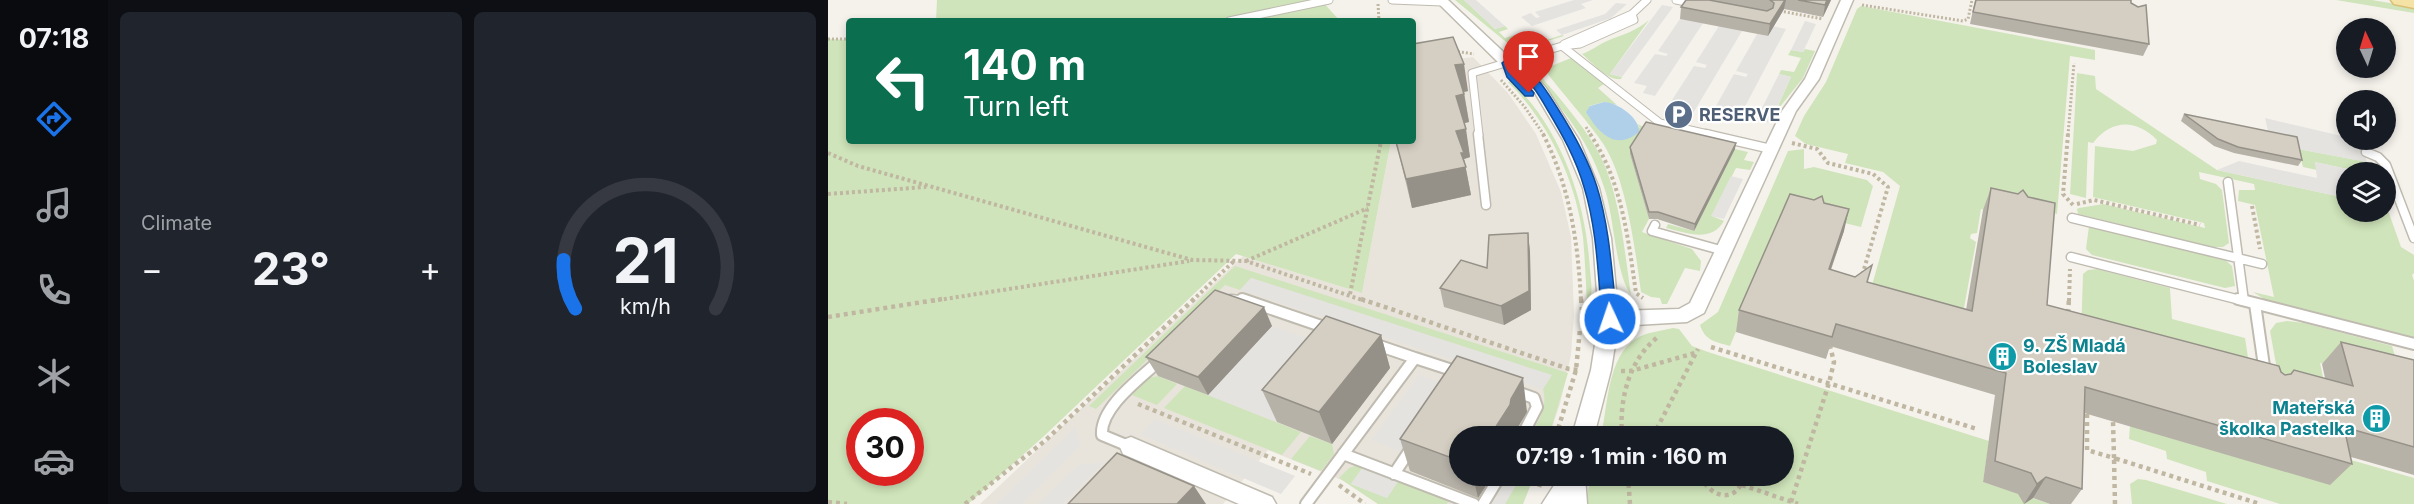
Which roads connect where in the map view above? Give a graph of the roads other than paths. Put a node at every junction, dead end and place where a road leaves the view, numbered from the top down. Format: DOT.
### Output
graph roads {
  1 [pos="1329,0"];
  2 [pos="1392,0"];
  3 [pos="1646,0"];
  4 [pos="1676,0"];
  5 [pos="2401,0"];
  6 [pos="1441,1"];
  7 [pos="2414,2"];
  8 [pos="1852,3"];
  9 [pos="1703,5"];
  10 [pos="1243,18"];
  11 [pos="1562,45"];
  12 [pos="1507,63"];
  13 [pos="1780,146"];
  14 [pos="2367,152"];
  15 [pos="2228,182"];
  16 [pos="1485,205"];
  17 [pos="2072,218"];
  18 [pos="1655,225"];
  19 [pos="2414,238"];
  20 [pos="1724,251"];
  21 [pos="2071,257"];
  22 [pos="2238,258"];
  23 [pos="2262,264"];
  24 [pos="2244,301"];
  25 [pos="1221,302"];
  26 [pos="2255,304"];
  27 [pos="1610,319"];
  28 [pos="1337,332"];
  29 [pos="1359,339"];
  30 [pos="2414,344"];
  31 [pos="1165,355"];
  32 [pos="1415,358"];
  33 [pos="1465,378"];
  34 [pos="2266,380"];
  35 [pos="1507,388"];
  36 [pos="1528,426"];
  37 [pos="1586,426"];
  38 [pos="1419,437"];
  39 [pos="1131,447"];
  40 [pos="1343,454"];
  41 [pos="1394,474"];
  42 [pos="1494,486"];
  43 [pos="1566,486"];
  44 [pos="1574,486"];
  45 [pos="1264,504"];
  46 [pos="1306,504"];
  47 [pos="1474,504"];
  48 [pos="1484,504"];
  49 [pos="1554,504"];
  50 [pos="1575,504"];
  1 -- 10 [label="lane"];
  2 -- 6 [label="lane"];
  3 -- 11 [label="lane"];
  4 -- 9 [label="lane"];
  5 -- 7 [label="main road"];
  6 -- 12 [label="street"];
  8 -- 13 [label="street"];
  11 -- 12 [label="lane"];
  11 -- 13 [label="lane"];
  12 -- 16 [label="lane"];
  12 -- 27 [label="street"];
  13 -- 20 [label="street"];
  14 -- 19 [label="lane"];
  15 -- 22 [label="lane"];
  17 -- 22 [label="lane"];
  18 -- 20 [label="lane"];
  20 -- 27 [label="street"];
  21 -- 24 [label="lane"];
  22 -- 23 [label="lane"];
  22 -- 24 [label="lane"];
  24 -- 26 [label="lane"];
  25 -- 28 [label="lane"];
  26 -- 30 [label="lane"];
  26 -- 34 [label="lane"];
  27 -- 37 [label="street"];
  29 -- 32 [label="lane"];
  31 -- 39 [label="lane"];
  32 -- 33 [label="lane"];
  32 -- 40 [label="lane"];
  35 -- 36 [label="lane"];
  38 -- 41 [label="lane"];
  39 -- 45 [label="street"];
  40 -- 41 [label="lane"];
  40 -- 46 [label="lane"];
  41 -- 47 [label="lane"];
  42 -- 48 [label="lane"];
  43 -- 49 [label="street"];
  44 -- 50 [label="street"];
}
